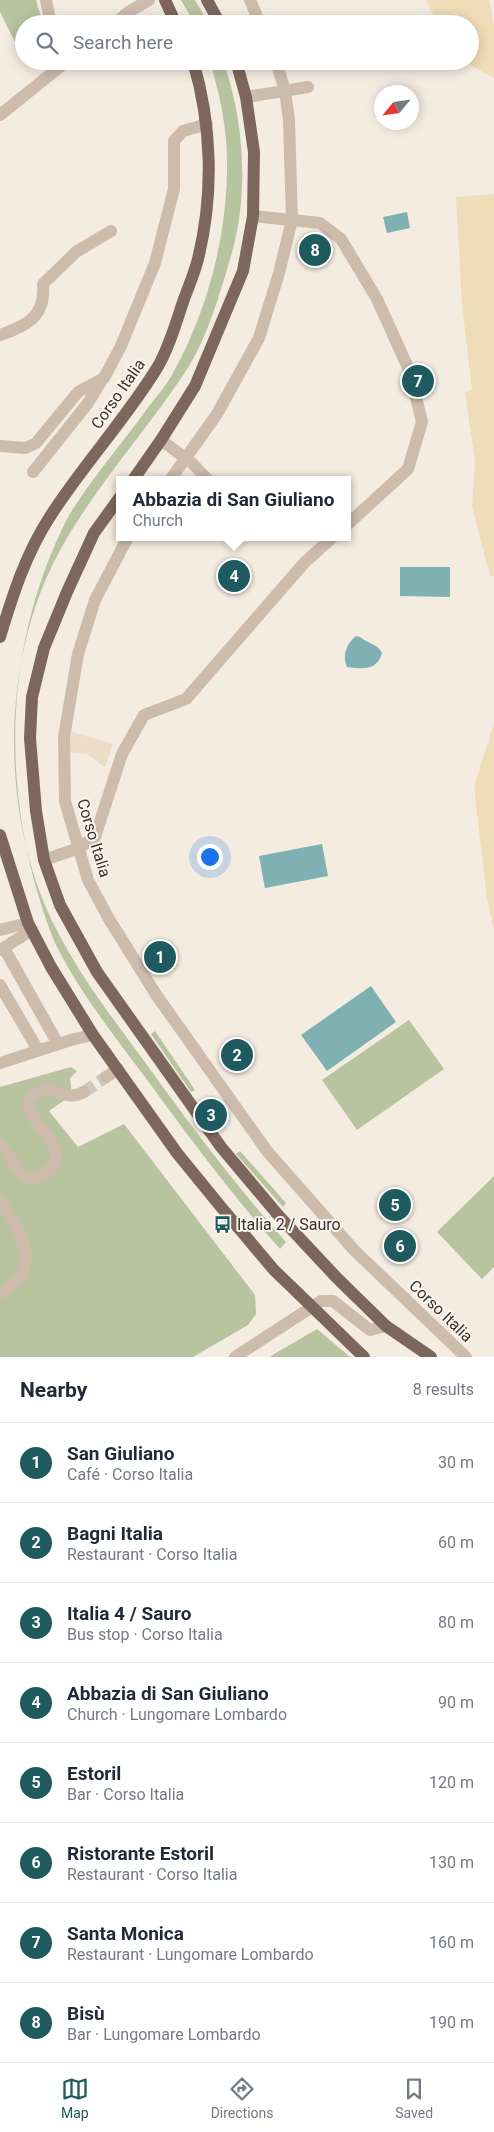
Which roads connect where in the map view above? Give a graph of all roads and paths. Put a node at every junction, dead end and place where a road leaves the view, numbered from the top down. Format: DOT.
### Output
graph roads {
  1 [pos="46,0"];
  2 [pos="150,0"];
  3 [pos="164,0"];
  4 [pos="207,0"];
  5 [pos="250,0"];
  6 [pos="49,15"];
  7 [pos="125,15"];
  8 [pos="172,15"];
  9 [pos="215,15"];
  10 [pos="256,15"];
  11 [pos="56,70"];
  12 [pos="196,70"];
  13 [pos="238,70"];
  14 [pos="279,70"];
  15 [pos="308,87"];
  16 [pos="286,91"];
  17 [pos="246,97"];
  18 [pos="0,116"];
  19 [pos="207,124"];
  20 [pos="252,216"];
  21 [pos="292,220"];
  22 [pos="111,231"];
  23 [pos="0,335"];
  24 [pos="104,378"];
  25 [pos="161,440"];
  26 [pos="0,446"];
  27 [pos="185,458"];
  28 [pos="33,472"];
  29 [pos="136,476"];
  30 [pos="173,476"];
  31 [pos="204,476"];
  32 [pos="116,503"];
  33 [pos="351,521"];
  34 [pos="126,541"];
  35 [pos="329,541"];
  36 [pos="0,637"];
  37 [pos="0,835"];
  38 [pos="79,848"];
  39 [pos="44,860"];
  40 [pos="30,927"];
  41 [pos="0,930"];
  42 [pos="2,949"];
  43 [pos="0,985"];
  44 [pos="93,1036"];
  45 [pos="58,1044"];
  46 [pos="38,1050"];
  47 [pos="0,1062"];
  48 [pos="118,1069"];
  49 [pos="106,1077"];
  50 [pos="84,1092"];
  51 [pos="0,1145"];
  52 [pos="0,1201"];
  53 [pos="0,1294"];
  54 [pos="311,1306"];
  55 [pos="386,1326"];
  56 [pos="235,1357"];
  57 [pos="364,1357"];
  58 [pos="431,1357"];
  59 [pos="466,1357"];
  1 -- 6 [label="street"];
  2 -- 7 [label="street"];
  3 -- 8 [label="main road"];
  4 -- 9 [label="main road"];
  5 -- 10 [label="street"];
  11 -- 18 [label="street"];
  12 -- 19 [label="main road, Corso Italia"];
  13 -- 17 [label="main road"];
  14 -- 16 [label="street"];
  15 -- 16 [label="street"];
  16 -- 17 [label="street"];
  16 -- 21 [label="street"];
  17 -- 20 [label="main road"];
  19 -- 24 [label="street"];
  19 -- 36 [label="main road, Corso Italia"];
  20 -- 21 [label="street"];
  20 -- 25 [label="main road"];
  21 -- 27 [label="street"];
  21 -- 33 [label="street"];
  22 -- 23 [label="street"];
  24 -- 26 [label="street"];
  24 -- 28 [label="street"];
  25 -- 27 [label="street"];
  25 -- 29 [label="main road"];
  27 -- 30 [label="street"];
  27 -- 31 [label="street"];
  32 -- 39 [label="main road"];
  34 -- 38 [label="street, Corso Italia"];
  35 -- 38 [label="street"];
  37 -- 40 [label="main road"];
  38 -- 39 [label="street"];
  38 -- 59 [label="street, Corso Italia"];
  39 -- 55 [label="main road"];
  40 -- 41 [label="street"];
  40 -- 42 [label="street"];
  40 -- 44 [label="main road"];
  42 -- 45 [label="street"];
  43 -- 46 [label="street"];
  44 -- 45 [label="street"];
  44 -- 48 [label="main road"];
  45 -- 46 [label="street"];
  46 -- 47 [label="street"];
  48 -- 49 [label="street"];
  48 -- 54 [label="main road"];
  50 -- 51 [label="street"];
  52 -- 53 [label="street"];
  54 -- 55 [label="street"];
  54 -- 56 [label="street"];
  54 -- 57 [label="main road"];
  55 -- 58 [label="main road"];
}
